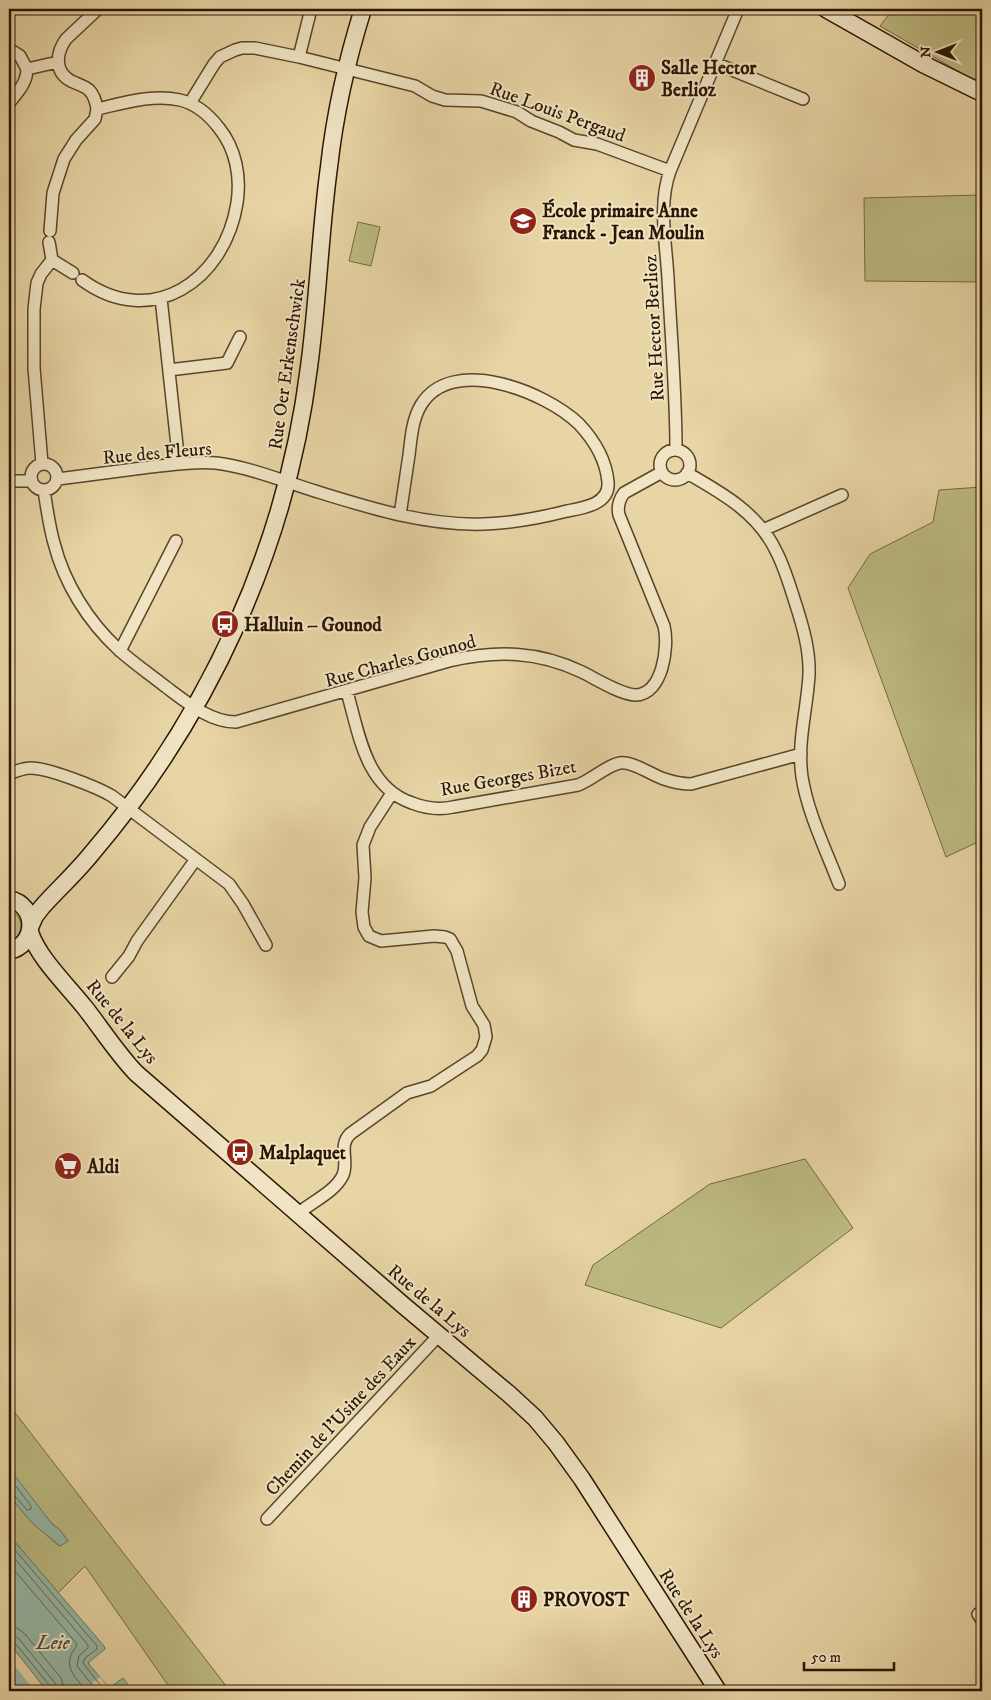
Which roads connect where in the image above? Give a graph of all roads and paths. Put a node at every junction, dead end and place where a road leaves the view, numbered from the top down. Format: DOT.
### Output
graph roads {
  1 [pos="98,9"];
  2 [pos="311,9"];
  3 [pos="363,9"];
  4 [pos="738,9"];
  5 [pos="826,9"];
  6 [pos="9,49"];
  7 [pos="299,58"];
  8 [pos="58,62"];
  9 [pos="715,64"];
  10 [pos="930,68"];
  11 [pos="27,69"];
  12 [pos="346,69"];
  13 [pos="982,92"];
  14 [pos="803,99"];
  15 [pos="982,101"];
  16 [pos="9,103"];
  17 [pos="190,103"];
  18 [pos="97,108"];
  19 [pos="670,171"];
  20 [pos="52,260"];
  21 [pos="161,298"];
  22 [pos="240,336"];
  23 [pos="169,370"];
  24 [pos="676,450"];
  25 [pos="42,464"];
  26 [pos="179,464"];
  27 [pos="662,472"];
  28 [pos="687,473"];
  29 [pos="58,479"];
  30 [pos="9,481"];
  31 [pos="32,481"];
  32 [pos="287,482"];
  33 [pos="44,491"];
  34 [pos="842,495"];
  35 [pos="400,515"];
  36 [pos="762,530"];
  37 [pos="176,541"];
  38 [pos="120,651"];
  39 [pos="347,692"];
  40 [pos="196,707"];
  41 [pos="801,754"];
  42 [pos="9,774"];
  43 [pos="392,793"];
  44 [pos="127,808"];
  45 [pos="196,859"];
  46 [pos="69,877"];
  47 [pos="840,884"];
  48 [pos="11,900"];
  49 [pos="31,928"];
  50 [pos="266,945"];
  51 [pos="9,952"];
  52 [pos="112,976"];
  53 [pos="66,984"];
  54 [pos="299,1213"];
  55 [pos="440,1334"];
  56 [pos="266,1519"];
  57 [pos="718,1691"];
  1 -- 8 [label="street"];
  2 -- 7 [label="street"];
  3 -- 12 [label="street, Rue Oer Erkenschwick"];
  4 -- 9 [label="street, Rue Hector Berlioz"];
  5 -- 10 [label="street"];
  6 -- 11 [label="street"];
  7 -- 12 [label="street, Rue Louis Pergaud"];
  7 -- 17 [label="street, Rue Louis Pergaud"];
  8 -- 11 [label="street"];
  8 -- 18 [label="street"];
  9 -- 14 [label="street"];
  9 -- 19 [label="street, Rue Hector Berlioz"];
  10 -- 13 [label="street"];
  10 -- 15 [label="street"];
  11 -- 16 [label="street"];
  12 -- 19 [label="street, Rue Louis Pergaud"];
  12 -- 32 [label="street, Rue Oer Erkenschwick"];
  17 -- 18 [label="street"];
  17 -- 21 [label="street"];
  18 -- 20 [label="street"];
  19 -- 24 [label="street, Rue Hector Berlioz"];
  20 -- 21 [label="street"];
  20 -- 25 [label="street"];
  21 -- 23 [label="street"];
  22 -- 23 [label="street"];
  23 -- 26 [label="street"];
  24 -- 27 [label="street"];
  24 -- 28 [label="street"];
  25 -- 29 [label="street"];
  25 -- 31 [label="street"];
  26 -- 29 [label="street, Rue des Fleurs"];
  26 -- 32 [label="street, Rue des Fleurs"];
  27 -- 28 [label="street"];
  27 -- 39 [label="street, Rue Charles Gounod"];
  28 -- 36 [label="street"];
  29 -- 33 [label="street"];
  30 -- 31 [label="street"];
  31 -- 33 [label="street"];
  32 -- 35 [label="street"];
  32 -- 40 [label="street, Rue Oer Erkenschwick"];
  33 -- 38 [label="street, Rue Charles Gounod"];
  34 -- 36 [label="street"];
  35 -- 35 [label="street"];
  36 -- 41 [label="street"];
  37 -- 38 [label="street"];
  38 -- 40 [label="street, Rue Charles Gounod"];
  39 -- 40 [label="street, Rue Charles Gounod"];
  39 -- 43 [label="street, Rue Georges Bizet"];
  40 -- 44 [label="street, Rue Oer Erkenschwick"];
  41 -- 43 [label="street, Rue Georges Bizet"];
  41 -- 47 [label="street"];
  42 -- 44 [label="street"];
  43 -- 54 [label="street"];
  44 -- 45 [label="street"];
  44 -- 46 [label="street, Rue Oer Erkenschwick"];
  45 -- 50 [label="street"];
  45 -- 52 [label="street"];
  46 -- 48 [label="street, Rue Oer Erkenschwick"];
  46 -- 49 [label="street, Rue Oer Erkenschwick"];
  48 -- 49 [label="street, Rue de la Lys"];
  49 -- 51 [label="street, Rue Oer Erkenschwick"];
  49 -- 53 [label="street, Rue de la Lys"];
  51 -- 53 [label="street, Rue de la Lys"];
  53 -- 54 [label="street, Rue de la Lys"];
  54 -- 55 [label="street, Rue de la Lys"];
  55 -- 56 [label="street, Chemin de l'Usine des Eaux"];
  55 -- 57 [label="street, Rue de la Lys"];
}
